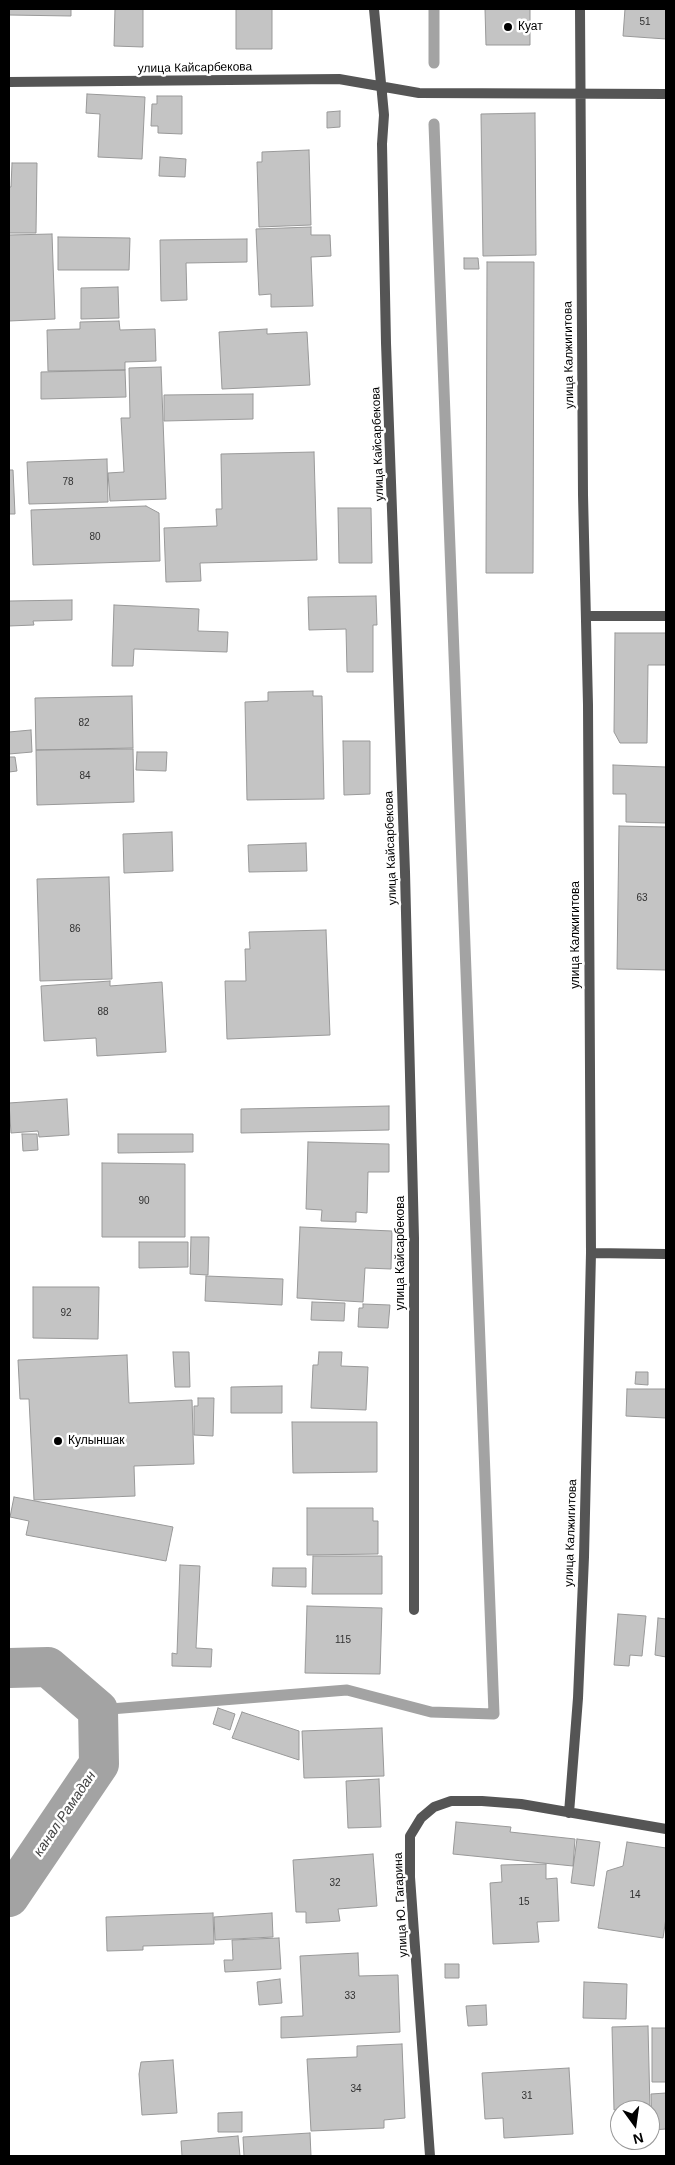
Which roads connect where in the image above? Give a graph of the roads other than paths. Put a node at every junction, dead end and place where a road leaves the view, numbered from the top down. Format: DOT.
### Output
graph roads {
  1 [pos="374,9"];
  2 [pos="580,9"];
  3 [pos="9,82"];
  4 [pos="381,87"];
  5 [pos="579,94"];
  6 [pos="666,94"];
  7 [pos="586,616"];
  8 [pos="666,616"];
  9 [pos="591,1253"];
  10 [pos="666,1254"];
  11 [pos="414,1610"];
  12 [pos="569,1812"];
  13 [pos="666,1829"];
  14 [pos="430,2156"];
  1 -- 4 [label="street, улица Кайсарбекова"];
  2 -- 5 [label="street, улица Калжигитова"];
  3 -- 4 [label="street, улица Кайсарбекова"];
  4 -- 5 [label="street"];
  4 -- 11 [label="street, улица Кайсарбекова"];
  5 -- 6 [label="street"];
  5 -- 7 [label="street, улица Калжигитова"];
  7 -- 8 [label="street"];
  7 -- 9 [label="street, улица Калжигитова"];
  9 -- 10 [label="street"];
  9 -- 12 [label="street, улица Калжигитова"];
  12 -- 13 [label="street, улица Ю. Гагарина"];
  12 -- 14 [label="street, улица Ю. Гагарина"];
}
